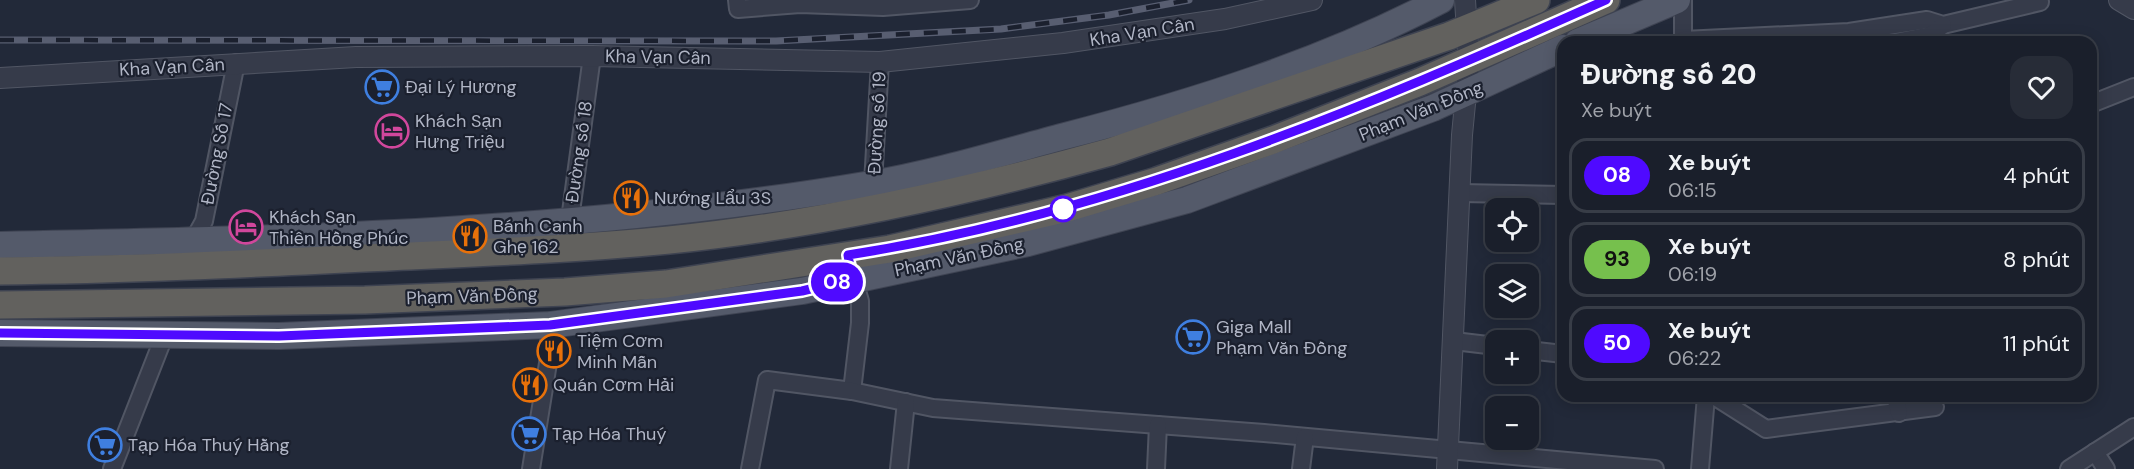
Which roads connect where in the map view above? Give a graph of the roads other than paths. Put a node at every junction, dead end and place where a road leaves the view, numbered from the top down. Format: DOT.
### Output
graph roads {
  1 [pos="970,0"];
  2 [pos="1312,0"];
  3 [pos="1441,0"];
  4 [pos="1465,0"];
  5 [pos="1536,0"];
  6 [pos="1606,0"];
  7 [pos="1677,0"];
  8 [pos="1683,0"];
  9 [pos="2119,0"];
  10 [pos="2040,2"];
  11 [pos="738,4"];
  12 [pos="2134,9"];
  13 [pos="1943,25"];
  14 [pos="1468,28"];
  15 [pos="1592,36"];
  16 [pos="1683,36"];
  17 [pos="1855,36"];
  18 [pos="1931,36"];
  19 [pos="1557,51"];
  20 [pos="592,56"];
  21 [pos="880,62"];
  22 [pos="1470,62"];
  23 [pos="236,63"];
  24 [pos="0,78"];
  25 [pos="2133,88"];
  26 [pos="1468,93"];
  27 [pos="2097,102"];
  28 [pos="1273,140"];
  29 [pos="1284,164"];
  30 [pos="873,183"];
  31 [pos="1461,193"];
  32 [pos="1557,195"];
  33 [pos="568,236"];
  34 [pos="193,241"];
  35 [pos="0,245"];
  36 [pos="850,267"];
  37 [pos="185,268"];
  38 [pos="0,271"];
  39 [pos="178,303"];
  40 [pos="0,305"];
  41 [pos="550,325"];
  42 [pos="0,333"];
  43 [pos="165,334"];
  44 [pos="1454,341"];
  45 [pos="1485,345"];
  46 [pos="1539,351"];
  47 [pos="1557,353"];
  48 [pos="852,391"];
  49 [pos="906,402"];
  50 [pos="1706,402"];
  51 [pos="1723,402"];
  52 [pos="1896,402"];
  53 [pos="1935,407"];
  54 [pos="1899,413"];
  55 [pos="1158,425"];
  56 [pos="2134,427"];
  57 [pos="1305,437"];
  58 [pos="2095,452"];
  59 [pos="1448,460"];
  60 [pos="112,469"];
  61 [pos="531,469"];
  62 [pos="750,469"];
  63 [pos="899,469"];
  64 [pos="1156,469"];
  65 [pos="1301,469"];
  66 [pos="1655,469"];
  67 [pos="1700,469"];
  68 [pos="2069,469"];
  69 [pos="2106,469"];
  1 -- 11 [label="street"];
  2 -- 21 [label="street, Kha Vạn Cân"];
  3 -- 30 [label="main road"];
  4 -- 14 [label="street"];
  5 -- 14 [label="highway"];
  6 -- 22 [label="highway, Phạm Văn Đồng"];
  7 -- 15 [label="main road"];
  8 -- 16 [label="street"];
  9 -- 12 [label="street"];
  10 -- 13 [label="street"];
  13 -- 17 [label="street"];
  13 -- 18 [label="street"];
  14 -- 22 [label="street"];
  14 -- 33 [label="highway"];
  19 -- 26 [label="main road, Phạm Văn Đồng"];
  20 -- 21 [label="street, Kha Vạn Cân"];
  20 -- 23 [label="street, Kha Vạn Cân"];
  20 -- 33 [label="street, Đường số 18"];
  21 -- 30 [label="street, Đường số 19"];
  22 -- 26 [label="street"];
  22 -- 28 [label="highway, Phạm Văn Đồng"];
  23 -- 24 [label="street, Kha Vạn Cân"];
  23 -- 34 [label="street, Đường Số 17"];
  25 -- 27 [label="street"];
  26 -- 29 [label="main road, Phạm Văn Đồng"];
  26 -- 31 [label="street"];
  28 -- 29 [label="main road"];
  28 -- 36 [label="highway, Phạm Văn Đồng"];
  29 -- 36 [label="main road, Phạm Văn Đồng"];
  30 -- 33 [label="main road"];
  31 -- 32 [label="street"];
  31 -- 44 [label="street"];
  33 -- 34 [label="main road"];
  33 -- 37 [label="highway"];
  34 -- 35 [label="main road"];
  34 -- 37 [label="main road"];
  36 -- 39 [label="highway, Phạm Văn Đồng"];
  36 -- 41 [label="main road, Phạm Văn Đồng"];
  36 -- 48 [label="street"];
  37 -- 38 [label="highway"];
  39 -- 40 [label="highway, Phạm Văn Đồng"];
  39 -- 43 [label="main road"];
  41 -- 43 [label="main road, Phạm Văn Đồng"];
  41 -- 61 [label="street"];
  42 -- 43 [label="main road, Phạm Văn Đồng"];
  43 -- 60 [label="street"];
  44 -- 45 [label="street"];
  44 -- 59 [label="street"];
  46 -- 47 [label="street"];
  48 -- 49 [label="street"];
  48 -- 62 [label="street"];
  49 -- 55 [label="street"];
  49 -- 63 [label="street"];
  50 -- 67 [label="street"];
  51 -- 54 [label="street"];
  52 -- 54 [label="street"];
  53 -- 54 [label="street"];
  55 -- 57 [label="street"];
  55 -- 64 [label="street"];
  56 -- 58 [label="street"];
  57 -- 59 [label="street"];
  57 -- 65 [label="street"];
  58 -- 68 [label="street"];
  58 -- 69 [label="street"];
  59 -- 66 [label="street"];
}
